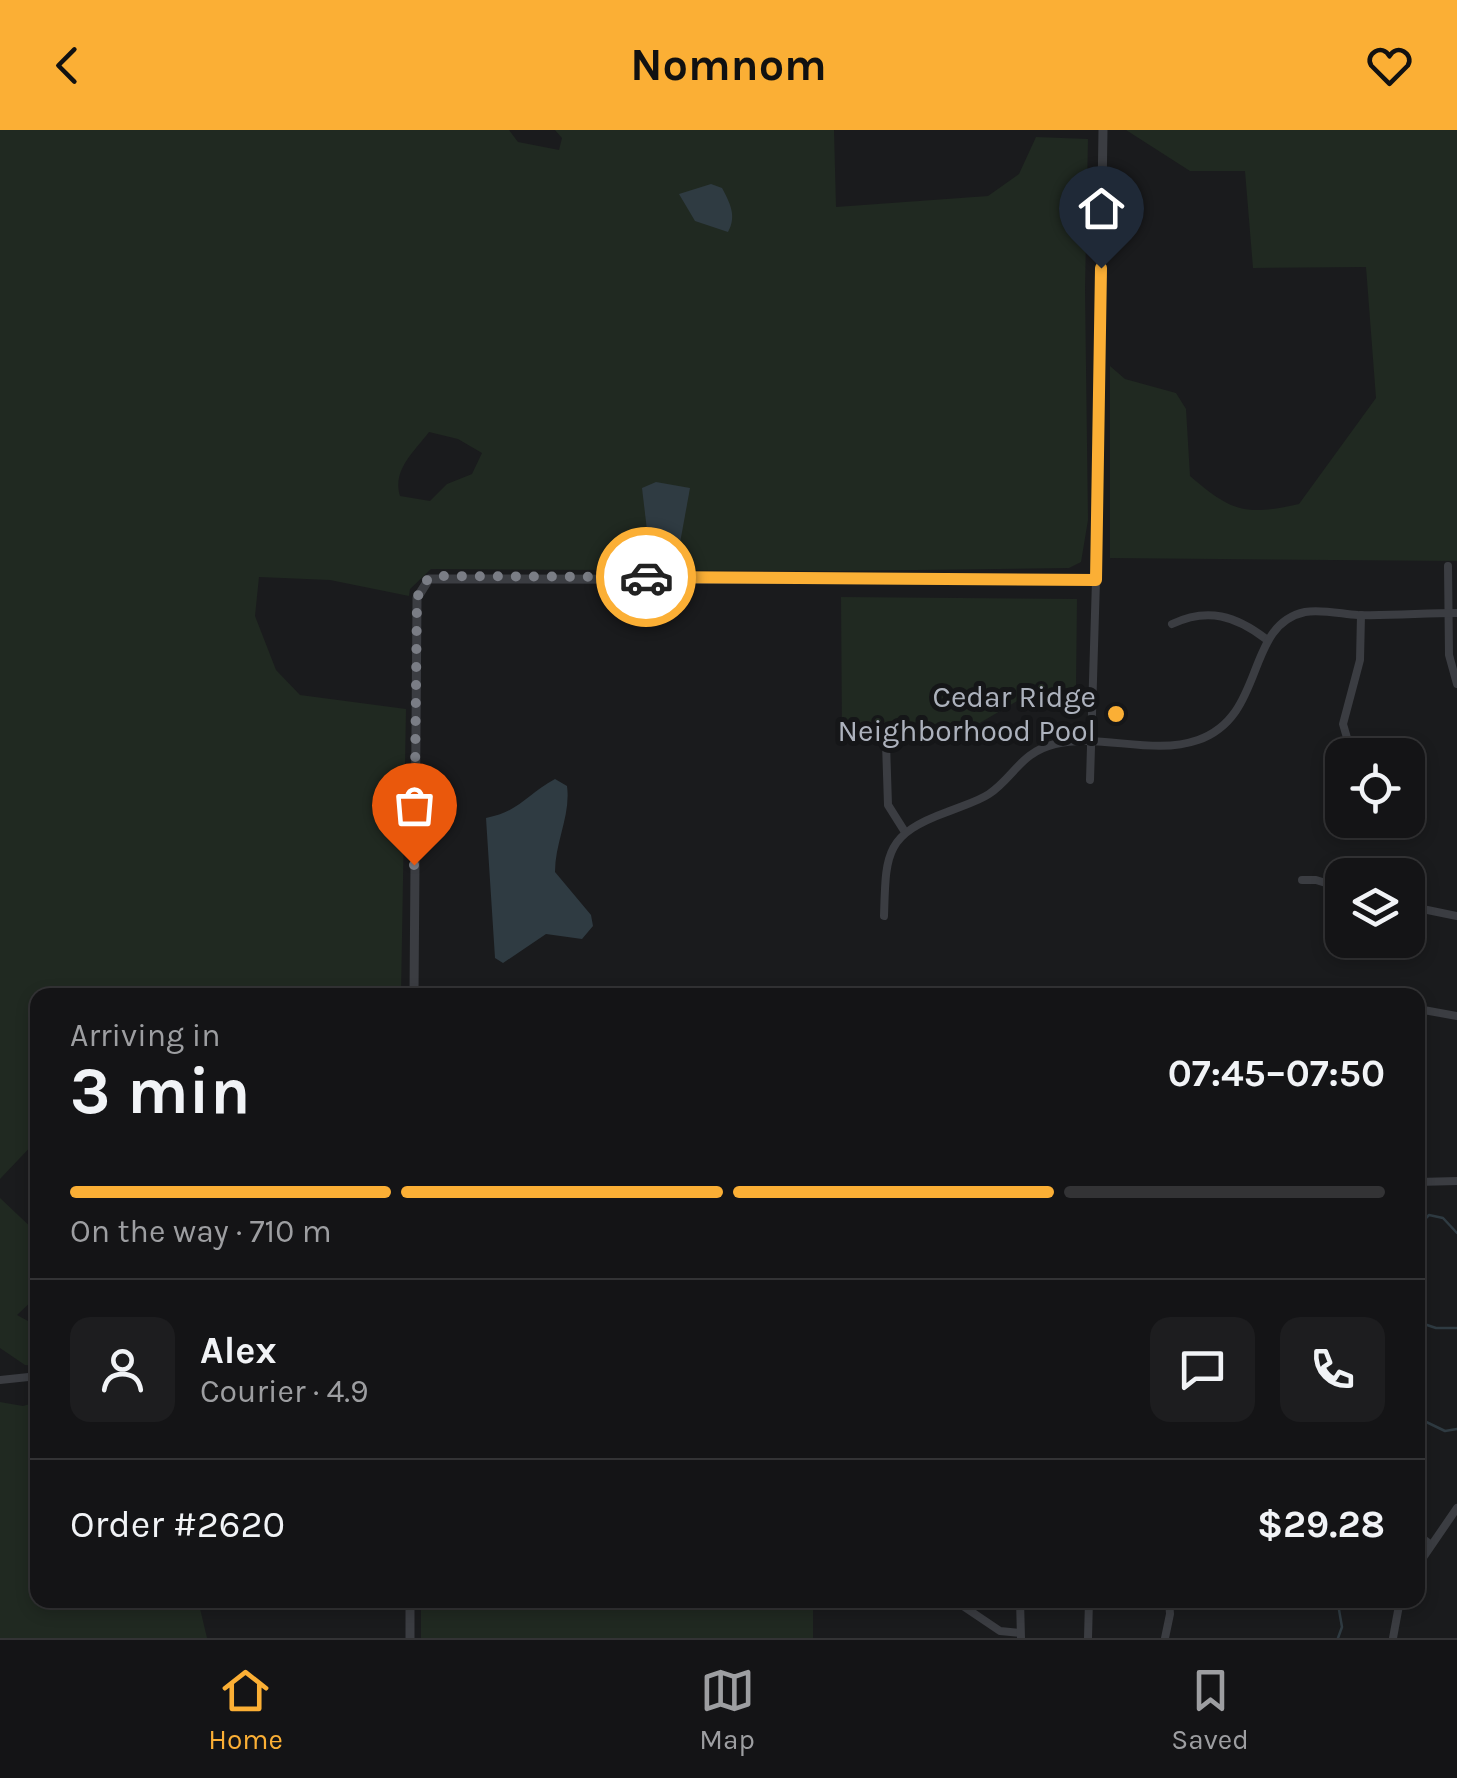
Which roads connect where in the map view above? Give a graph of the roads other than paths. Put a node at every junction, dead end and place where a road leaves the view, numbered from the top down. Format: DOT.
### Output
graph roads {
  1 [pos="1103,130"];
  2 [pos="1448,566"];
  3 [pos="1096,580"];
  4 [pos="1452,613"];
  5 [pos="1361,615"];
  6 [pos="1172,624"];
  7 [pos="1266,639"];
  8 [pos="1457,684"];
  9 [pos="1347,738"];
  10 [pos="886,743"];
  11 [pos="1090,743"];
  12 [pos="1090,780"];
  13 [pos="904,832"];
  14 [pos="1302,880"];
  15 [pos="1325,885"];
  16 [pos="1425,909"];
  17 [pos="884,916"];
  18 [pos="1457,916"];
  19 [pos="414,988"];
  20 [pos="1425,1011"];
  21 [pos="1457,1016"];
  22 [pos="1457,1180"];
  23 [pos="1425,1182"];
  24 [pos="30,1377"];
  25 [pos="0,1380"];
  26 [pos="1457,1508"];
  27 [pos="1425,1540"];
  28 [pos="1431,1545"];
  29 [pos="1425,1555"];
  30 [pos="410,1608"];
  31 [pos="966,1608"];
  32 [pos="1020,1608"];
  33 [pos="1089,1608"];
  34 [pos="1170,1608"];
  35 [pos="1399,1608"];
  36 [pos="1020,1635"];
  37 [pos="410,1638"];
  38 [pos="1088,1638"];
  39 [pos="1165,1638"];
  40 [pos="1393,1638"];
  1 -- 3 [label="street"];
  2 -- 4 [label="street"];
  3 -- 11 [label="street"];
  3 -- 19 [label="street"];
  4 -- 5 [label="street"];
  4 -- 8 [label="street"];
  5 -- 7 [label="street"];
  5 -- 9 [label="street"];
  6 -- 7 [label="street"];
  7 -- 11 [label="street"];
  10 -- 13 [label="street"];
  11 -- 12 [label="street"];
  11 -- 13 [label="street"];
  13 -- 17 [label="street"];
  14 -- 15 [label="street"];
  16 -- 18 [label="street"];
  20 -- 21 [label="street"];
  22 -- 23 [label="street"];
  24 -- 25 [label="street"];
  26 -- 28 [label="street"];
  27 -- 28 [label="street"];
  28 -- 29 [label="street"];
  30 -- 37 [label="street"];
  31 -- 36 [label="street"];
  32 -- 36 [label="street"];
  33 -- 38 [label="street"];
  34 -- 39 [label="street"];
  35 -- 40 [label="street"];
}
